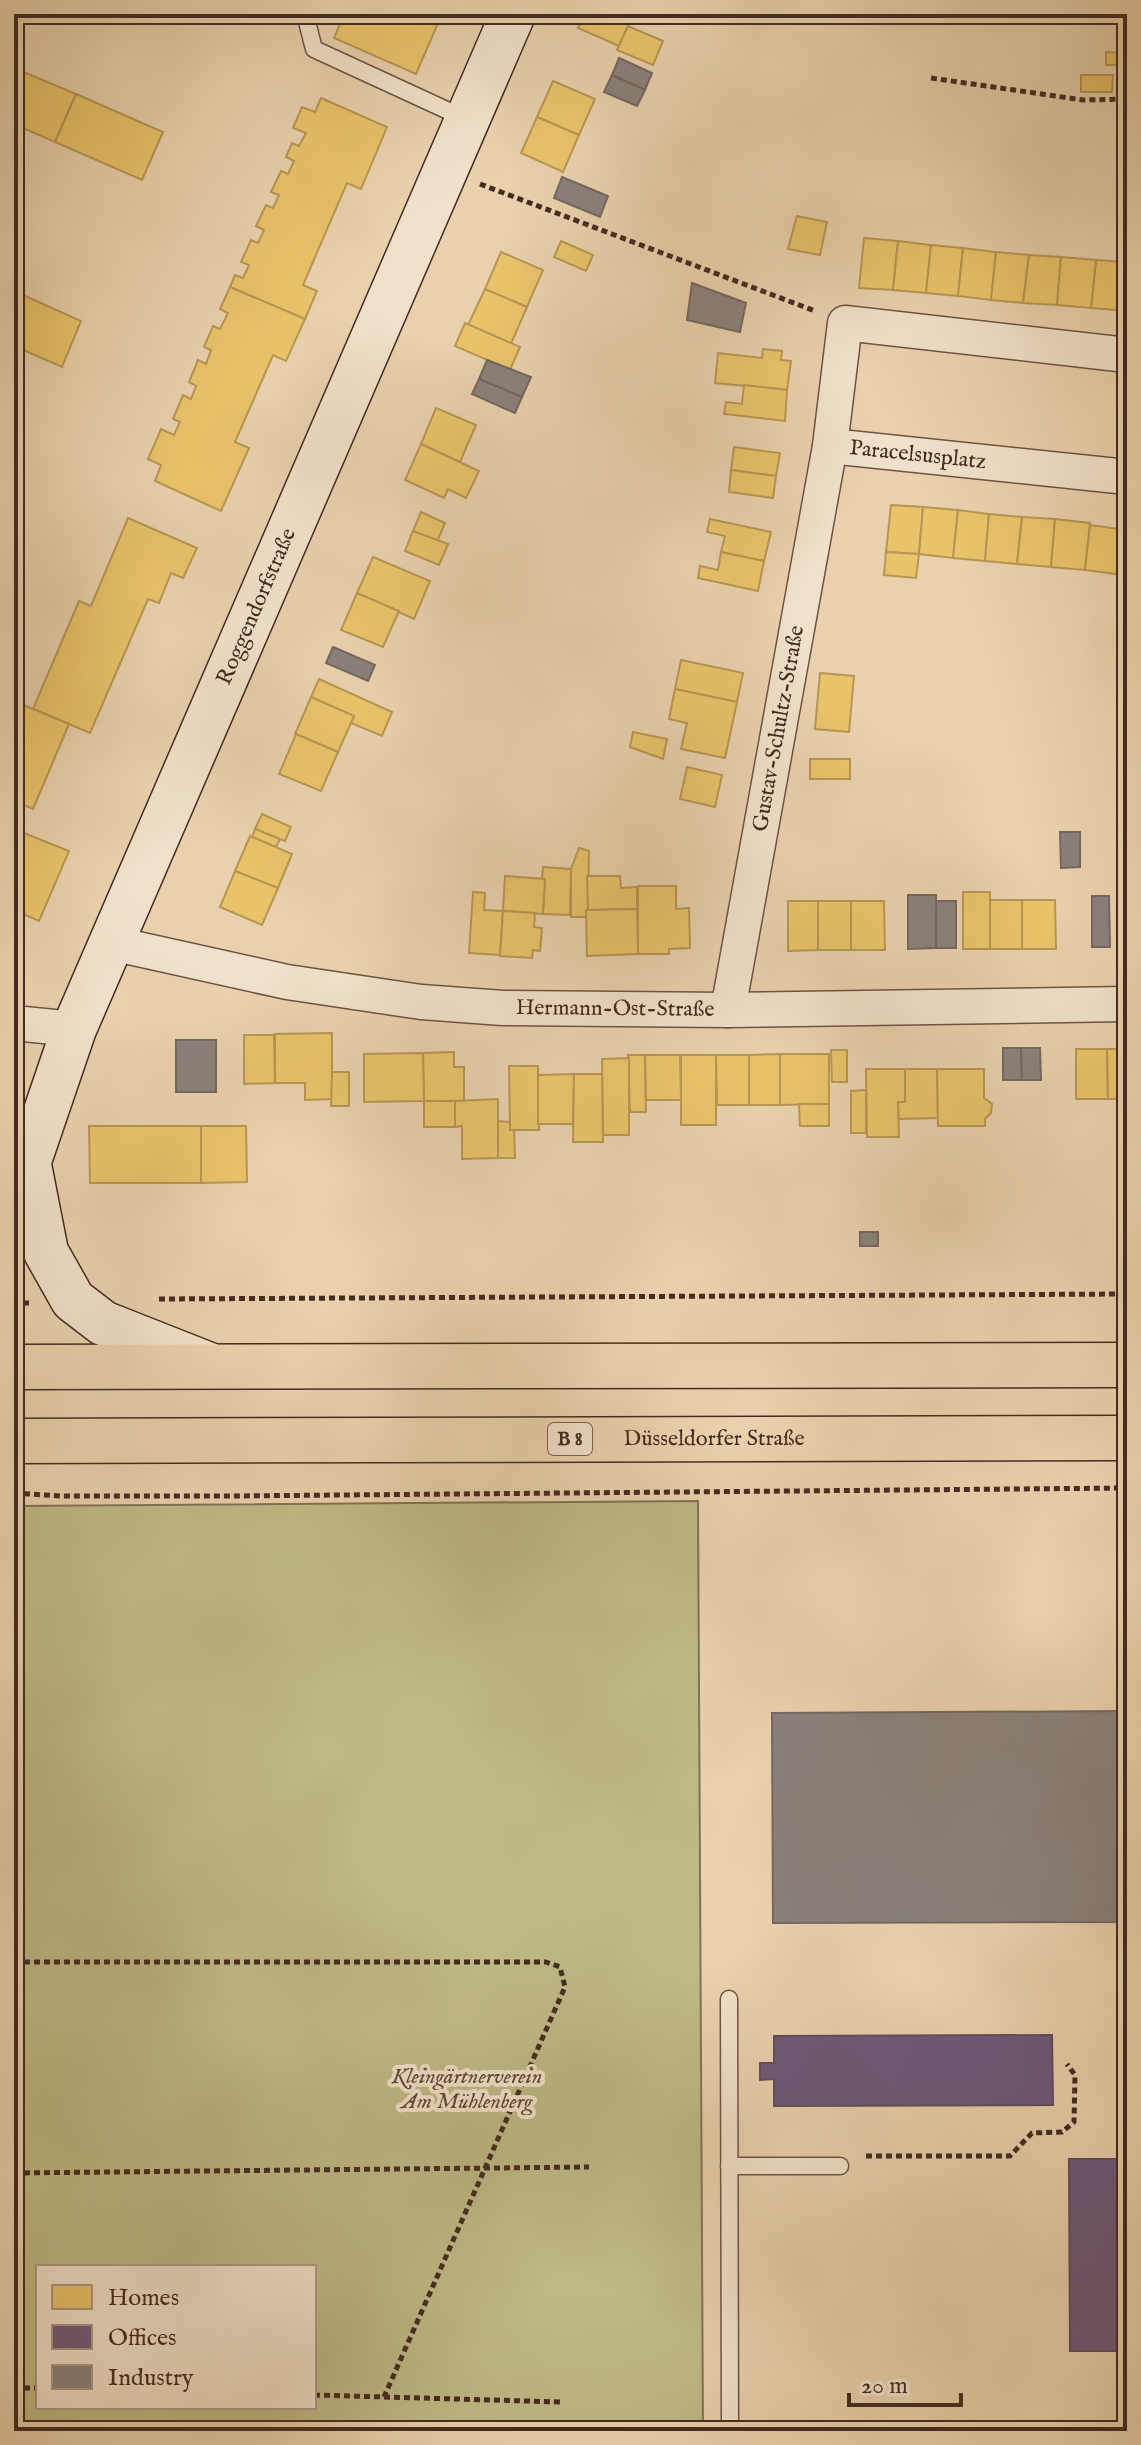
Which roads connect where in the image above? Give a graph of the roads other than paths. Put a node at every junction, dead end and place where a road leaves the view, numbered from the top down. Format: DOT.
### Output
graph roads {
  1 [pos="305,14"];
  2 [pos="513,14"];
  3 [pos="468,120"];
  4 [pos="1127,355"];
  5 [pos="830,446"];
  6 [pos="1127,477"];
  7 [pos="111,943"];
  8 [pos="1127,1004"];
  9 [pos="728,1010"];
  10 [pos="14,1023"];
  11 [pos="74,1029"];
  12 [pos="28,1162"];
  13 [pos="14,1205"];
  14 [pos="1127,1365"];
  15 [pos="212,1366"];
  16 [pos="14,1367"];
  17 [pos="1127,1438"];
  18 [pos="14,1441"];
  19 [pos="729,1999"];
  20 [pos="729,2166"];
  21 [pos="840,2166"];
  22 [pos="730,2431"];
  1 -- 3 [label="lane"];
  2 -- 3 [label="street, Roggendorfstraße"];
  3 -- 7 [label="street, Roggendorfstraße"];
  4 -- 5 [label="street, Paracelsusplatz"];
  5 -- 6 [label="street, Paracelsusplatz"];
  5 -- 9 [label="street, Gustav-Schultz-Straße"];
  7 -- 9 [label="street, Hermann-Ost-Straße"];
  7 -- 11 [label="street, Roggendorfstraße"];
  8 -- 9 [label="street, Hermann-Ost-Straße"];
  10 -- 11 [label="street"];
  11 -- 12 [label="street, Roggendorfstraße"];
  12 -- 13 [label="street, Roggendorfstraße"];
  12 -- 15 [label="street"];
  14 -- 15 [label="main road"];
  15 -- 16 [label="main road"];
  17 -- 18 [label="main road, Düsseldorfer Straße / B 8"];
  19 -- 20 [label="lane"];
  20 -- 21 [label="lane"];
  20 -- 22 [label="lane"];
}
